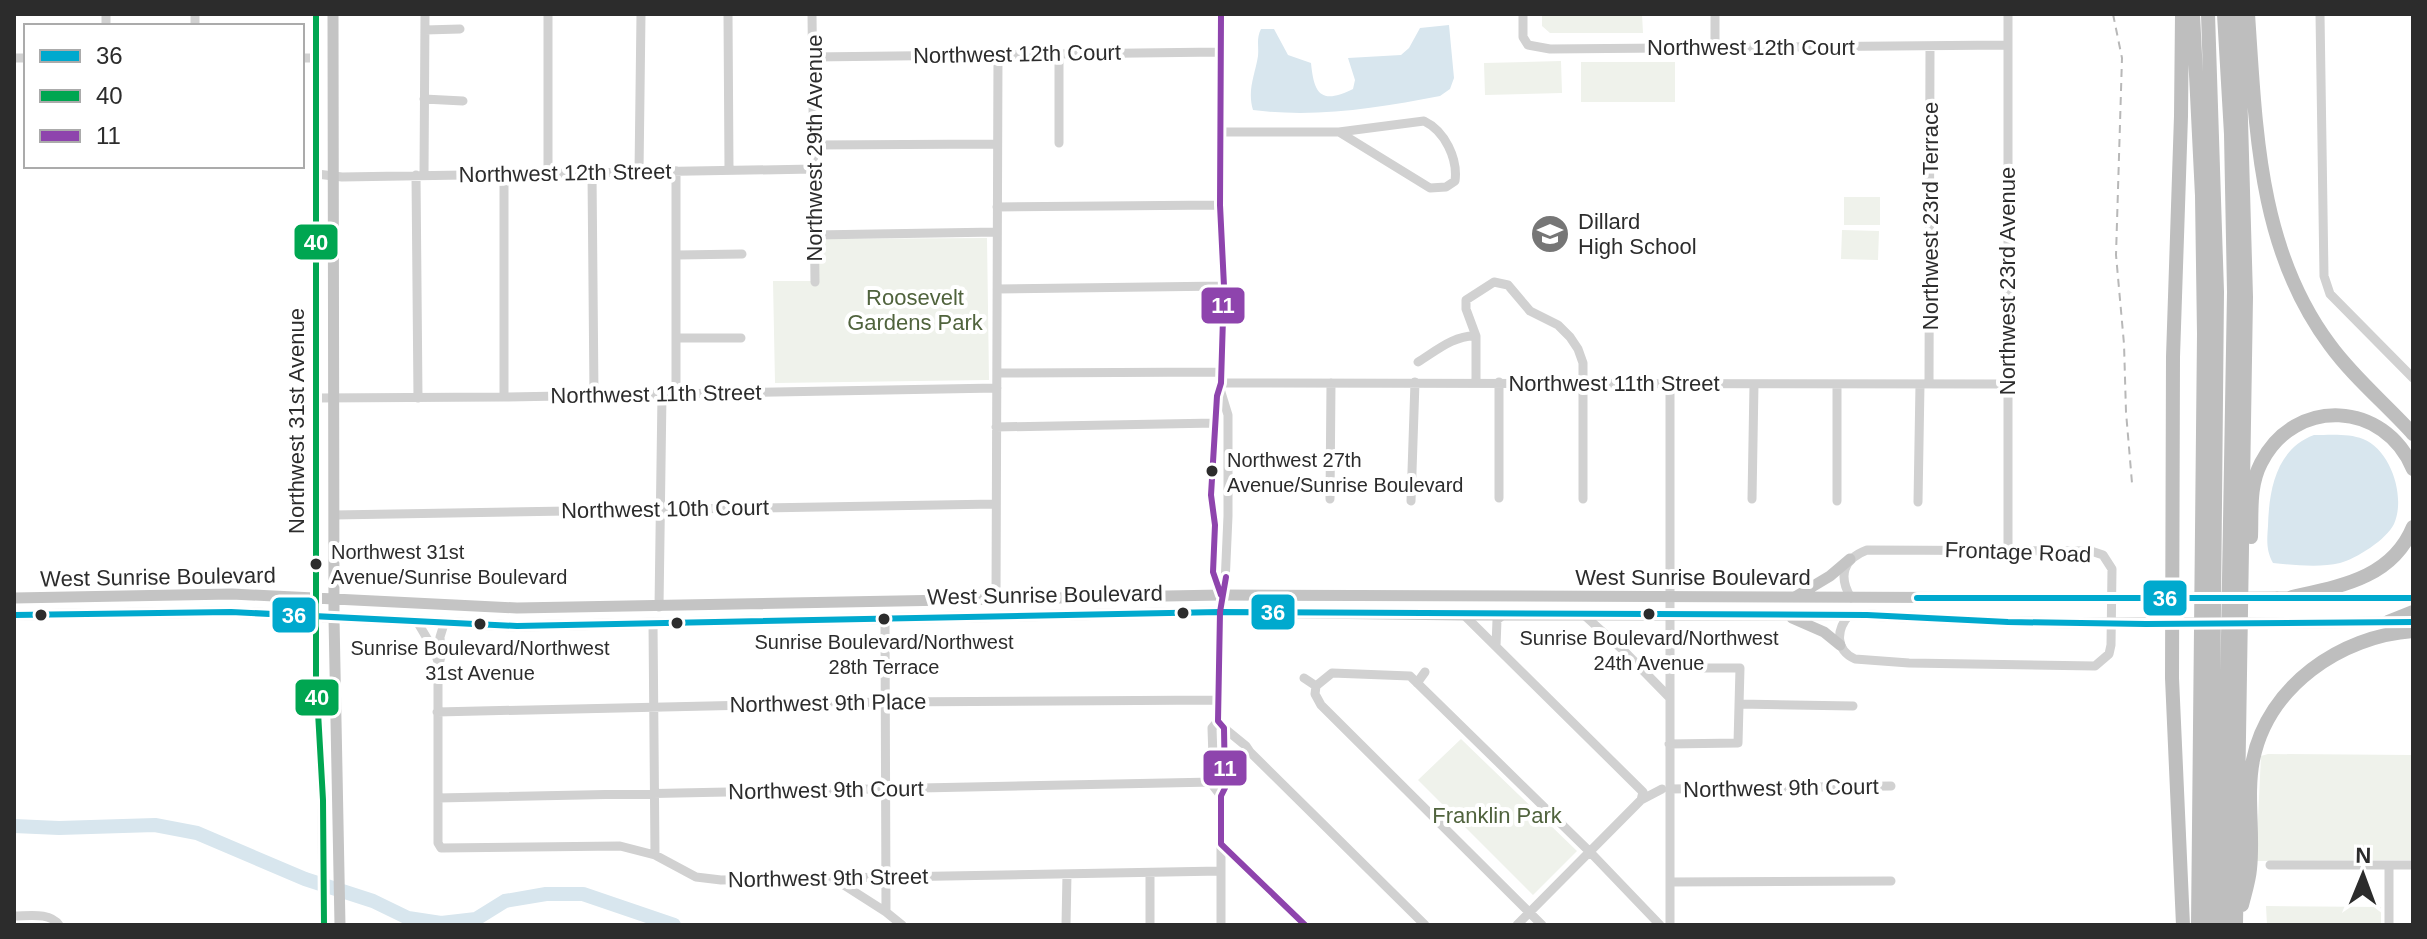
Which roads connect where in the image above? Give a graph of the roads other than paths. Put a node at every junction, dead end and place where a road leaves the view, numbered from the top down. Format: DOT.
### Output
graph roads {
  1 [pos="316,14"];
  2 [pos="333,14"];
  3 [pos="425,14"];
  4 [pos="548,14"];
  5 [pos="641,14"];
  6 [pos="728,14"];
  7 [pos="812,14"];
  8 [pos="1221,14"];
  9 [pos="1523,14"];
  10 [pos="1715,14"];
  11 [pos="2008,14"];
  12 [pos="2182,14"];
  13 [pos="2193,14"];
  14 [pos="2208,14"];
  15 [pos="2224,14"];
  16 [pos="2238,14"];
  17 [pos="2248,14"];
  18 [pos="2320,14"];
  19 [pos="460,29"];
  20 [pos="425,30"];
  21 [pos="2007,45"];
  22 [pos="1715,46"];
  23 [pos="1930,47"];
  24 [pos="1220,52"];
  25 [pos="998,54"];
  26 [pos="1059,54"];
  27 [pos="813,57"];
  28 [pos="304,58"];
  29 [pos="316,58"];
  30 [pos="332,86"];
  31 [pos="424,99"];
  32 [pos="463,101"];
  33 [pos="1220,132"];
  34 [pos="1339,132"];
  35 [pos="1059,143"];
  36 [pos="997,144"];
  37 [pos="814,145"];
  38 [pos="814,169"];
  39 [pos="729,170"];
  40 [pos="676,171"];
  41 [pos="639,172"];
  42 [pos="548,173"];
  43 [pos="592,173"];
  44 [pos="317,174"];
  45 [pos="504,174"];
  46 [pos="420,175"];
  47 [pos="332,176"];
  48 [pos="1220,205"];
  49 [pos="997,207"];
  50 [pos="997,232"];
  51 [pos="814,235"];
  52 [pos="742,254"];
  53 [pos="678,255"];
  54 [pos="815,282"];
  55 [pos="1224,286"];
  56 [pos="997,289"];
  57 [pos="1476,336"];
  58 [pos="677,338"];
  59 [pos="741,338"];
  60 [pos="1418,362"];
  61 [pos="997,373"];
  62 [pos="2413,378"];
  63 [pos="1220,381"];
  64 [pos="1415,382"];
  65 [pos="1476,382"];
  66 [pos="1499,382"];
  67 [pos="1331,383"];
  68 [pos="1583,383"];
  69 [pos="1670,383"];
  70 [pos="1754,384"];
  71 [pos="1837,384"];
  72 [pos="1924,384"];
  73 [pos="2008,384"];
  74 [pos="997,388"];
  75 [pos="676,393"];
  76 [pos="662,394"];
  77 [pos="594,395"];
  78 [pos="504,397"];
  79 [pos="316,398"];
  80 [pos="333,398"];
  81 [pos="418,398"];
  82 [pos="1216,423"];
  83 [pos="996,427"];
  84 [pos="2413,434"];
  85 [pos="2413,469"];
  86 [pos="1499,498"];
  87 [pos="1330,499"];
  88 [pos="1583,499"];
  89 [pos="1752,499"];
  90 [pos="1411,501"];
  91 [pos="1837,501"];
  92 [pos="1918,502"];
  93 [pos="996,504"];
  94 [pos="660,508"];
  95 [pos="334,515"];
  96 [pos="2413,527"];
  97 [pos="2008,549"];
  98 [pos="1850,559"];
  99 [pos="1221,595"];
  100 [pos="2172,596"];
  101 [pos="315,597"];
  102 [pos="2285,597"];
  103 [pos="14,598"];
  104 [pos="334,598"];
  105 [pos="1668,598"];
  106 [pos="1794,598"];
  107 [pos="1851,598"];
  108 [pos="2413,598"];
  109 [pos="996,599"];
  110 [pos="659,607"];
  111 [pos="676,607"];
  112 [pos="1220,612"];
  113 [pos="2413,612"];
  114 [pos="1668,614"];
  115 [pos="14,615"];
  116 [pos="1464,615"];
  117 [pos="1503,615"];
  118 [pos="1584,615"];
  119 [pos="1784,615"];
  120 [pos="1849,615"];
  121 [pos="315,617"];
  122 [pos="334,618"];
  123 [pos="885,619"];
  124 [pos="908,619"];
  125 [pos="2388,622"];
  126 [pos="2413,622"];
  127 [pos="418,623"];
  128 [pos="630,623"];
  129 [pos="653,623"];
  130 [pos="444,624"];
  131 [pos="2172,624"];
  132 [pos="2413,631"];
  133 [pos="2239,640"];
  134 [pos="1840,645"];
  135 [pos="1496,646"];
  136 [pos="439,666"];
  137 [pos="1669,668"];
  138 [pos="1425,672"];
  139 [pos="1304,678"];
  140 [pos="1414,679"];
  141 [pos="1316,686"];
  142 [pos="1669,697"];
  143 [pos="1218,700"];
  144 [pos="883,702"];
  145 [pos="1739,704"];
  146 [pos="1853,706"];
  147 [pos="653,707"];
  148 [pos="437,712"];
  149 [pos="1221,724"];
  150 [pos="1669,744"];
  151 [pos="1250,752"];
  152 [pos="1225,757"];
  153 [pos="1214,782"];
  154 [pos="1891,786"];
  155 [pos="886,788"];
  156 [pos="1666,789"];
  157 [pos="1642,794"];
  158 [pos="654,795"];
  159 [pos="1221,796"];
  160 [pos="438,798"];
  161 [pos="323,800"];
  162 [pos="339,822"];
  163 [pos="1221,844"];
  164 [pos="1590,852"];
  165 [pos="655,855"];
  166 [pos="2270,865"];
  167 [pos="2413,865"];
  168 [pos="2389,866"];
  169 [pos="1221,871"];
  170 [pos="1150,873"];
  171 [pos="1067,874"];
  172 [pos="834,878"];
  173 [pos="886,878"];
  174 [pos="1891,881"];
  175 [pos="1670,882"];
  176 [pos="886,912"];
  177 [pos="1530,912"];
  178 [pos="14,916"];
  179 [pos="58,922"];
  180 [pos="324,925"];
  181 [pos="340,925"];
  182 [pos="902,925"];
  183 [pos="1066,925"];
  184 [pos="1150,925"];
  185 [pos="1221,925"];
  186 [pos="1305,925"];
  187 [pos="1425,925"];
  188 [pos="1517,925"];
  189 [pos="1542,925"];
  190 [pos="1660,925"];
  191 [pos="1670,925"];
  192 [pos="2183,925"];
  193 [pos="2198,925"];
  194 [pos="2211,925"];
  195 [pos="2223,925"];
  196 [pos="2237,925"];
  197 [pos="2389,925"];
  1 -- 29 [label="main road, Northwest 31st Avenue"];
  2 -- 30 [label="main road, Northwest 31st Avenue"];
  3 -- 20 [label="street"];
  4 -- 42 [label="street"];
  5 -- 41 [label="street"];
  6 -- 39 [label="street"];
  7 -- 27 [label="street, Northwest 29th Avenue"];
  8 -- 24 [label="street"];
  9 -- 22 [label="street, Northwest 12th Court"];
  10 -- 22 [label="street"];
  11 -- 21 [label="street, Northwest 23rd Avenue"];
  12 -- 100 [label="highway"];
  13 -- 193 [label="highway"];
  14 -- 194 [label="highway"];
  15 -- 195 [label="highway"];
  16 -- 133 [label="highway"];
  17 -- 84 [label="highway"];
  18 -- 62 [label="street"];
  19 -- 20 [label="street"];
  20 -- 31 [label="street"];
  21 -- 23 [label="street, Northwest 12th Court"];
  21 -- 73 [label="street, Northwest 23rd Avenue"];
  22 -- 23 [label="street, Northwest 12th Court"];
  23 -- 72 [label="street, Northwest 23rd Terrace"];
  24 -- 26 [label="street, Northwest 12th Court"];
  24 -- 33 [label="street"];
  25 -- 26 [label="street, Northwest 12th Court"];
  25 -- 27 [label="street, Northwest 12th Court"];
  25 -- 36 [label="street"];
  26 -- 35 [label="street"];
  27 -- 37 [label="street, Northwest 29th Avenue"];
  28 -- 29 [label="street"];
  29 -- 30 [label="main road"];
  29 -- 44 [label="main road, Northwest 31st Avenue"];
  30 -- 47 [label="main road, Northwest 31st Avenue"];
  31 -- 32 [label="street"];
  31 -- 46 [label="street"];
  33 -- 34 [label="street"];
  33 -- 48 [label="street"];
  34 -- 34 [label="street"];
  36 -- 37 [label="street"];
  36 -- 49 [label="street"];
  37 -- 38 [label="street, Northwest 29th Avenue"];
  38 -- 39 [label="street, Northwest 12th Street"];
  38 -- 51 [label="street, Northwest 29th Avenue"];
  39 -- 40 [label="street, Northwest 12th Street"];
  40 -- 41 [label="street, Northwest 12th Street"];
  40 -- 53 [label="street"];
  41 -- 43 [label="street, Northwest 12th Street"];
  42 -- 43 [label="street, Northwest 12th Street"];
  42 -- 45 [label="street, Northwest 12th Street"];
  43 -- 77 [label="street"];
  44 -- 47 [label="street, Northwest 12th Street"];
  44 -- 79 [label="main road, Northwest 31st Avenue"];
  45 -- 46 [label="street, Northwest 12th Street"];
  45 -- 78 [label="street"];
  46 -- 47 [label="street, Northwest 12th Street"];
  46 -- 81 [label="street"];
  47 -- 80 [label="main road, Northwest 31st Avenue"];
  48 -- 49 [label="street"];
  48 -- 55 [label="street"];
  49 -- 50 [label="street"];
  50 -- 51 [label="street"];
  50 -- 56 [label="street"];
  51 -- 54 [label="street, Northwest 29th Avenue"];
  52 -- 53 [label="street"];
  53 -- 58 [label="street"];
  55 -- 56 [label="street"];
  55 -- 63 [label="street"];
  56 -- 61 [label="street"];
  57 -- 60 [label="street"];
  57 -- 65 [label="street"];
  57 -- 68 [label="street"];
  58 -- 59 [label="street"];
  58 -- 75 [label="street"];
  61 -- 63 [label="street, Northwest 11th Street"];
  61 -- 74 [label="street"];
  63 -- 67 [label="street, Northwest 11th Street"];
  63 -- 82 [label="street"];
  63 -- 99 [label="street"];
  64 -- 65 [label="street, Northwest 11th Street"];
  64 -- 67 [label="street, Northwest 11th Street"];
  64 -- 90 [label="street"];
  65 -- 66 [label="street, Northwest 11th Street"];
  66 -- 68 [label="street, Northwest 11th Street"];
  66 -- 86 [label="street"];
  67 -- 87 [label="street"];
  68 -- 69 [label="street, Northwest 11th Street"];
  68 -- 88 [label="street"];
  69 -- 70 [label="street, Northwest 11th Street"];
  69 -- 105 [label="street"];
  70 -- 71 [label="street, Northwest 11th Street"];
  70 -- 89 [label="street"];
  71 -- 72 [label="street, Northwest 11th Street"];
  71 -- 91 [label="street"];
  72 -- 73 [label="street, Northwest 11th Street"];
  72 -- 92 [label="street, Northwest 23rd Terrace"];
  73 -- 97 [label="street, Northwest 23rd Avenue"];
  74 -- 75 [label="street, Northwest 11th Street"];
  74 -- 83 [label="street"];
  75 -- 76 [label="street, Northwest 11th Street"];
  76 -- 77 [label="street, Northwest 11th Street"];
  76 -- 94 [label="street"];
  77 -- 78 [label="street, Northwest 11th Street"];
  78 -- 81 [label="street, Northwest 11th Street"];
  79 -- 80 [label="street, Northwest 11th Street"];
  79 -- 101 [label="main road, Northwest 31st Avenue"];
  80 -- 81 [label="street, Northwest 11th Street"];
  80 -- 95 [label="main road, Northwest 31st Avenue"];
  82 -- 83 [label="street"];
  82 -- 99 [label="street"];
  83 -- 93 [label="street"];
  85 -- 133 [label="highway"];
  93 -- 94 [label="street, Northwest 10th Court"];
  93 -- 109 [label="street"];
  94 -- 95 [label="street, Northwest 10th Court"];
  94 -- 110 [label="street"];
  95 -- 104 [label="main road, Northwest 31st Avenue"];
  96 -- 102 [label="highway"];
  97 -- 98 [label="street, Frontage Road"];
  97 -- 134 [label="street, Frontage Road"];
  98 -- 106 [label="main road"];
  98 -- 107 [label="street"];
  99 -- 105 [label="main road, West Sunrise Boulevard"];
  99 -- 109 [label="main road, West Sunrise Boulevard"];
  99 -- 112 [label="street"];
  100 -- 102 [label="main road, West Sunrise Boulevard, bridge"];
  100 -- 107 [label="main road, West Sunrise Boulevard, bridge"];
  100 -- 131 [label="highway, bridge"];
  101 -- 103 [label="main road, West Sunrise Boulevard"];
  101 -- 104 [label="main road, West Sunrise Boulevard"];
  101 -- 121 [label="main road, Northwest 31st Avenue"];
  102 -- 108 [label="main road, West Sunrise Boulevard"];
  104 -- 110 [label="main road, West Sunrise Boulevard"];
  104 -- 122 [label="main road, Northwest 31st Avenue"];
  105 -- 106 [label="main road, West Sunrise Boulevard"];
  105 -- 114 [label="street"];
  106 -- 107 [label="main road, West Sunrise Boulevard"];
  109 -- 111 [label="main road, West Sunrise Boulevard"];
  109 -- 124 [label="main road"];
  110 -- 111 [label="main road, West Sunrise Boulevard"];
  110 -- 128 [label="main road"];
  111 -- 129 [label="main road"];
  112 -- 116 [label="main road, West Sunrise Boulevard"];
  112 -- 124 [label="main road, West Sunrise Boulevard"];
  112 -- 143 [label="street"];
  113 -- 125 [label="highway"];
  114 -- 118 [label="main road, West Sunrise Boulevard"];
  114 -- 119 [label="main road, West Sunrise Boulevard"];
  114 -- 137 [label="street"];
  115 -- 121 [label="main road, West Sunrise Boulevard"];
  116 -- 117 [label="main road, West Sunrise Boulevard"];
  116 -- 135 [label="street"];
  117 -- 118 [label="main road, West Sunrise Boulevard"];
  117 -- 135 [label="street"];
  118 -- 142 [label="street"];
  119 -- 120 [label="main road, West Sunrise Boulevard"];
  119 -- 134 [label="main road"];
  120 -- 131 [label="main road, West Sunrise Boulevard, bridge"];
  120 -- 134 [label="street"];
  121 -- 122 [label="main road, West Sunrise Boulevard"];
  121 -- 161 [label="main road, Northwest 31st Avenue"];
  122 -- 127 [label="main road, West Sunrise Boulevard"];
  122 -- 162 [label="main road, Northwest 31st Avenue"];
  123 -- 124 [label="main road, West Sunrise Boulevard"];
  123 -- 129 [label="main road, West Sunrise Boulevard"];
  123 -- 144 [label="street"];
  125 -- 126 [label="main road, West Sunrise Boulevard"];
  125 -- 131 [label="main road, West Sunrise Boulevard, bridge"];
  127 -- 130 [label="main road, West Sunrise Boulevard"];
  127 -- 136 [label="street"];
  128 -- 129 [label="main road, West Sunrise Boulevard"];
  128 -- 130 [label="main road, West Sunrise Boulevard"];
  129 -- 147 [label="street"];
  130 -- 136 [label="street"];
  131 -- 192 [label="highway"];
  132 -- 196 [label="highway"];
  133 -- 196 [label="highway"];
  135 -- 157 [label="street"];
  136 -- 148 [label="street"];
  137 -- 142 [label="street"];
  137 -- 145 [label="street"];
  138 -- 140 [label="street"];
  139 -- 141 [label="street"];
  140 -- 141 [label="street"];
  140 -- 164 [label="street"];
  141 -- 177 [label="street"];
  142 -- 150 [label="street"];
  143 -- 144 [label="street, Northwest 9th Place"];
  143 -- 149 [label="street"];
  144 -- 147 [label="street, Northwest 9th Place"];
  144 -- 155 [label="street"];
  145 -- 146 [label="street"];
  145 -- 150 [label="street"];
  147 -- 148 [label="street, Northwest 9th Place"];
  147 -- 158 [label="street"];
  148 -- 160 [label="street"];
  149 -- 151 [label="street"];
  149 -- 152 [label="street"];
  149 -- 153 [label="street"];
  150 -- 156 [label="street"];
  151 -- 152 [label="street"];
  151 -- 187 [label="street"];
  152 -- 159 [label="street"];
  153 -- 155 [label="street, Northwest 9th Court"];
  153 -- 159 [label="street"];
  154 -- 156 [label="street, Northwest 9th Court"];
  155 -- 158 [label="street, Northwest 9th Court"];
  155 -- 173 [label="street"];
  156 -- 157 [label="street, Northwest 9th Court"];
  156 -- 175 [label="street"];
  157 -- 164 [label="street, Northwest 9th Court"];
  158 -- 160 [label="street, Northwest 9th Court"];
  158 -- 165 [label="street"];
  159 -- 163 [label="street"];
  160 -- 165 [label="street, Northwest 9th Street"];
  161 -- 162 [label="main road"];
  161 -- 180 [label="main road, Northwest 31st Avenue"];
  162 -- 181 [label="main road, Northwest 31st Avenue"];
  163 -- 169 [label="street"];
  163 -- 186 [label="street"];
  164 -- 177 [label="street, Northwest 9th Court"];
  164 -- 190 [label="street"];
  165 -- 172 [label="street, Northwest 9th Street"];
  166 -- 168 [label="street"];
  167 -- 168 [label="street"];
  168 -- 197 [label="street"];
  169 -- 170 [label="street, Northwest 9th Street"];
  169 -- 185 [label="street"];
  170 -- 171 [label="street, Northwest 9th Street"];
  170 -- 184 [label="street"];
  171 -- 173 [label="street, Northwest 9th Street"];
  171 -- 183 [label="street"];
  172 -- 173 [label="street, Northwest 9th Street"];
  172 -- 176 [label="street"];
  173 -- 176 [label="street"];
  174 -- 175 [label="street"];
  175 -- 191 [label="street"];
  176 -- 182 [label="street"];
  177 -- 188 [label="street, Northwest 9th Court"];
  177 -- 189 [label="street"];
  178 -- 179 [label="street"];
}
